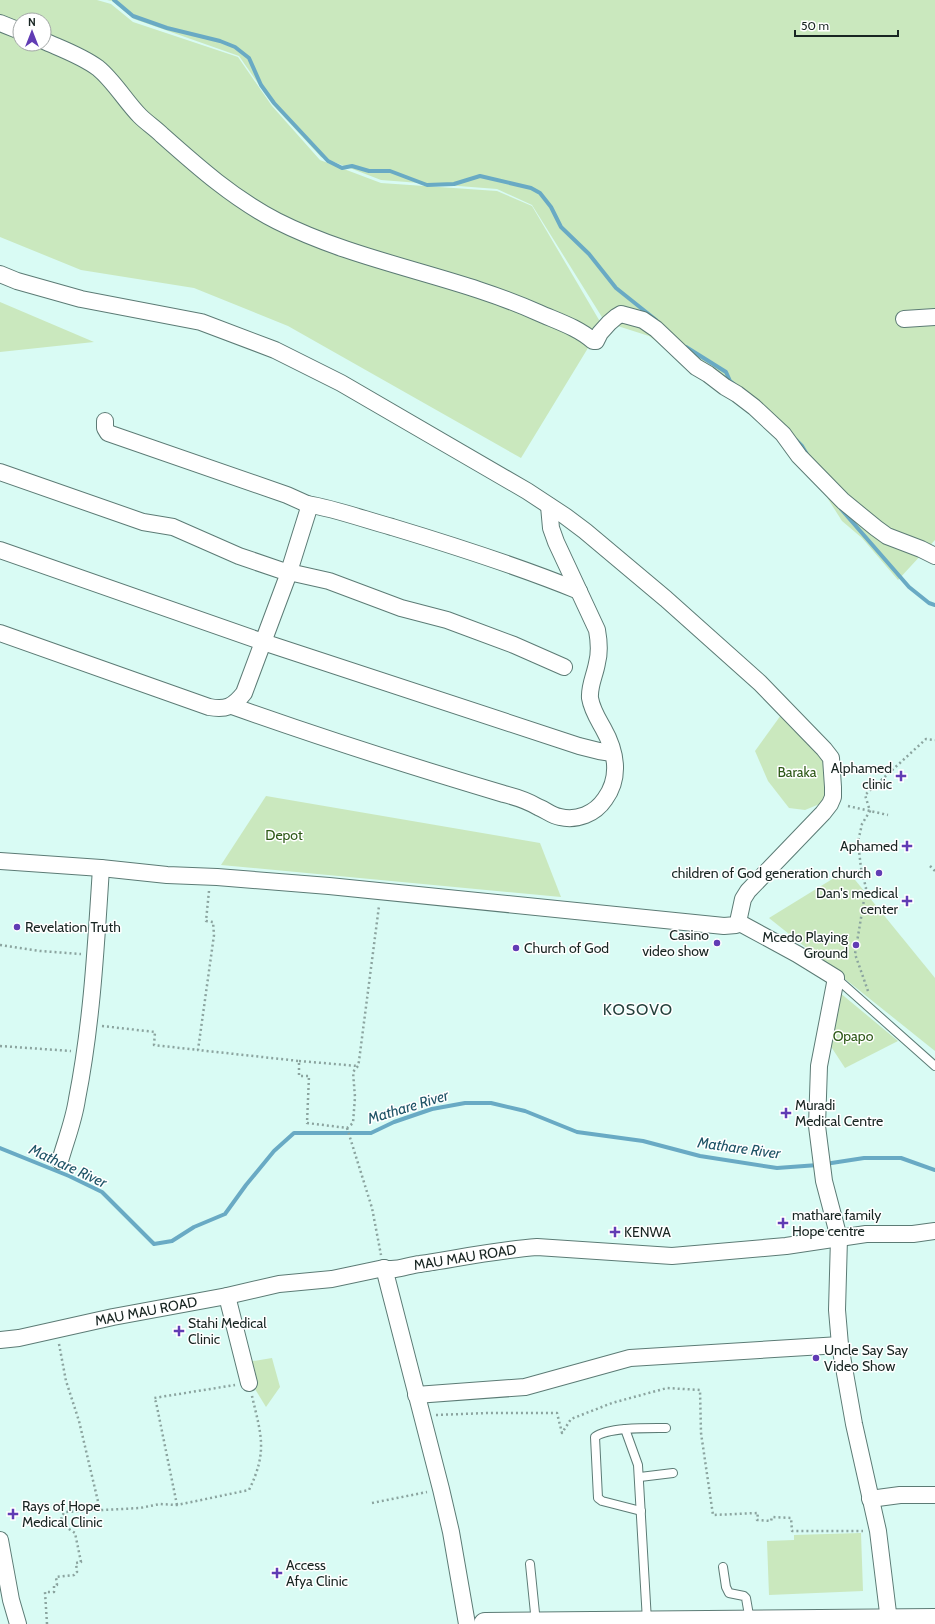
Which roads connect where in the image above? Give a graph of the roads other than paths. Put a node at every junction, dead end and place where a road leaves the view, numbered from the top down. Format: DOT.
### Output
graph roads {
  1 [pos="0,23"];
  2 [pos="12,28"];
  3 [pos="52,43"];
  4 [pos="0,274"];
  5 [pos="935,318"];
  6 [pos="904,319"];
  7 [pos="105,421"];
  8 [pos="0,472"];
  9 [pos="306,504"];
  10 [pos="549,506"];
  11 [pos="0,550"];
  12 [pos="935,556"];
  13 [pos="289,571"];
  14 [pos="579,591"];
  15 [pos="0,633"];
  16 [pos="263,642"];
  17 [pos="564,667"];
  18 [pos="232,706"];
  19 [pos="612,753"];
  20 [pos="0,861"];
  21 [pos="101,868"];
  22 [pos="738,922"];
  23 [pos="836,978"];
  24 [pos="935,1066"];
  25 [pos="60,1161"];
  26 [pos="935,1231"];
  27 [pos="839,1238"];
  28 [pos="384,1268"];
  29 [pos="227,1296"];
  30 [pos="0,1340"];
  31 [pos="840,1345"];
  32 [pos="249,1383"];
  33 [pos="416,1396"];
  34 [pos="666,1428"];
  35 [pos="625,1429"];
  36 [pos="673,1473"];
  37 [pos="640,1477"];
  38 [pos="935,1495"];
  39 [pos="870,1499"];
  40 [pos="641,1511"];
  41 [pos="0,1540"];
  42 [pos="530,1564"];
  43 [pos="723,1567"];
  44 [pos="935,1620"];
  45 [pos="750,1622"];
  46 [pos="902,1622"];
  47 [pos="647,1623"];
  48 [pos="18,1624"];
  49 [pos="467,1624"];
  50 [pos="485,1624"];
  51 [pos="536,1624"];
  1 -- 2 [label="street"];
  3 -- 12 [label="street"];
  4 -- 10 [label="street"];
  5 -- 6 [label="street"];
  7 -- 9 [label="street"];
  8 -- 13 [label="street"];
  9 -- 13 [label="street"];
  9 -- 14 [label="street"];
  10 -- 14 [label="street"];
  10 -- 22 [label="street"];
  11 -- 16 [label="street"];
  13 -- 16 [label="street"];
  13 -- 17 [label="street"];
  14 -- 19 [label="street"];
  15 -- 18 [label="street"];
  16 -- 18 [label="street"];
  16 -- 19 [label="street"];
  18 -- 19 [label="street"];
  20 -- 21 [label="street"];
  21 -- 22 [label="street"];
  21 -- 25 [label="street"];
  22 -- 23 [label="street"];
  23 -- 24 [label="lane"];
  23 -- 27 [label="street"];
  26 -- 27 [label="street, MAU MAU ROAD"];
  27 -- 28 [label="street, MAU MAU ROAD"];
  27 -- 31 [label="street"];
  28 -- 29 [label="street, MAU MAU ROAD"];
  28 -- 33 [label="street"];
  29 -- 30 [label="street, MAU MAU ROAD"];
  29 -- 32 [label="street"];
  31 -- 33 [label="street"];
  31 -- 39 [label="street"];
  33 -- 49 [label="street"];
  34 -- 35 [label="lane"];
  35 -- 37 [label="lane"];
  35 -- 40 [label="lane"];
  36 -- 37 [label="lane"];
  37 -- 40 [label="lane"];
  38 -- 39 [label="street"];
  39 -- 46 [label="street"];
  40 -- 47 [label="lane"];
  41 -- 48 [label="street"];
  42 -- 51 [label="lane"];
  43 -- 45 [label="lane"];
  44 -- 46 [label="main road"];
  45 -- 46 [label="main road"];
  45 -- 47 [label="main road"];
  47 -- 51 [label="main road"];
  50 -- 51 [label="main road"];
}
